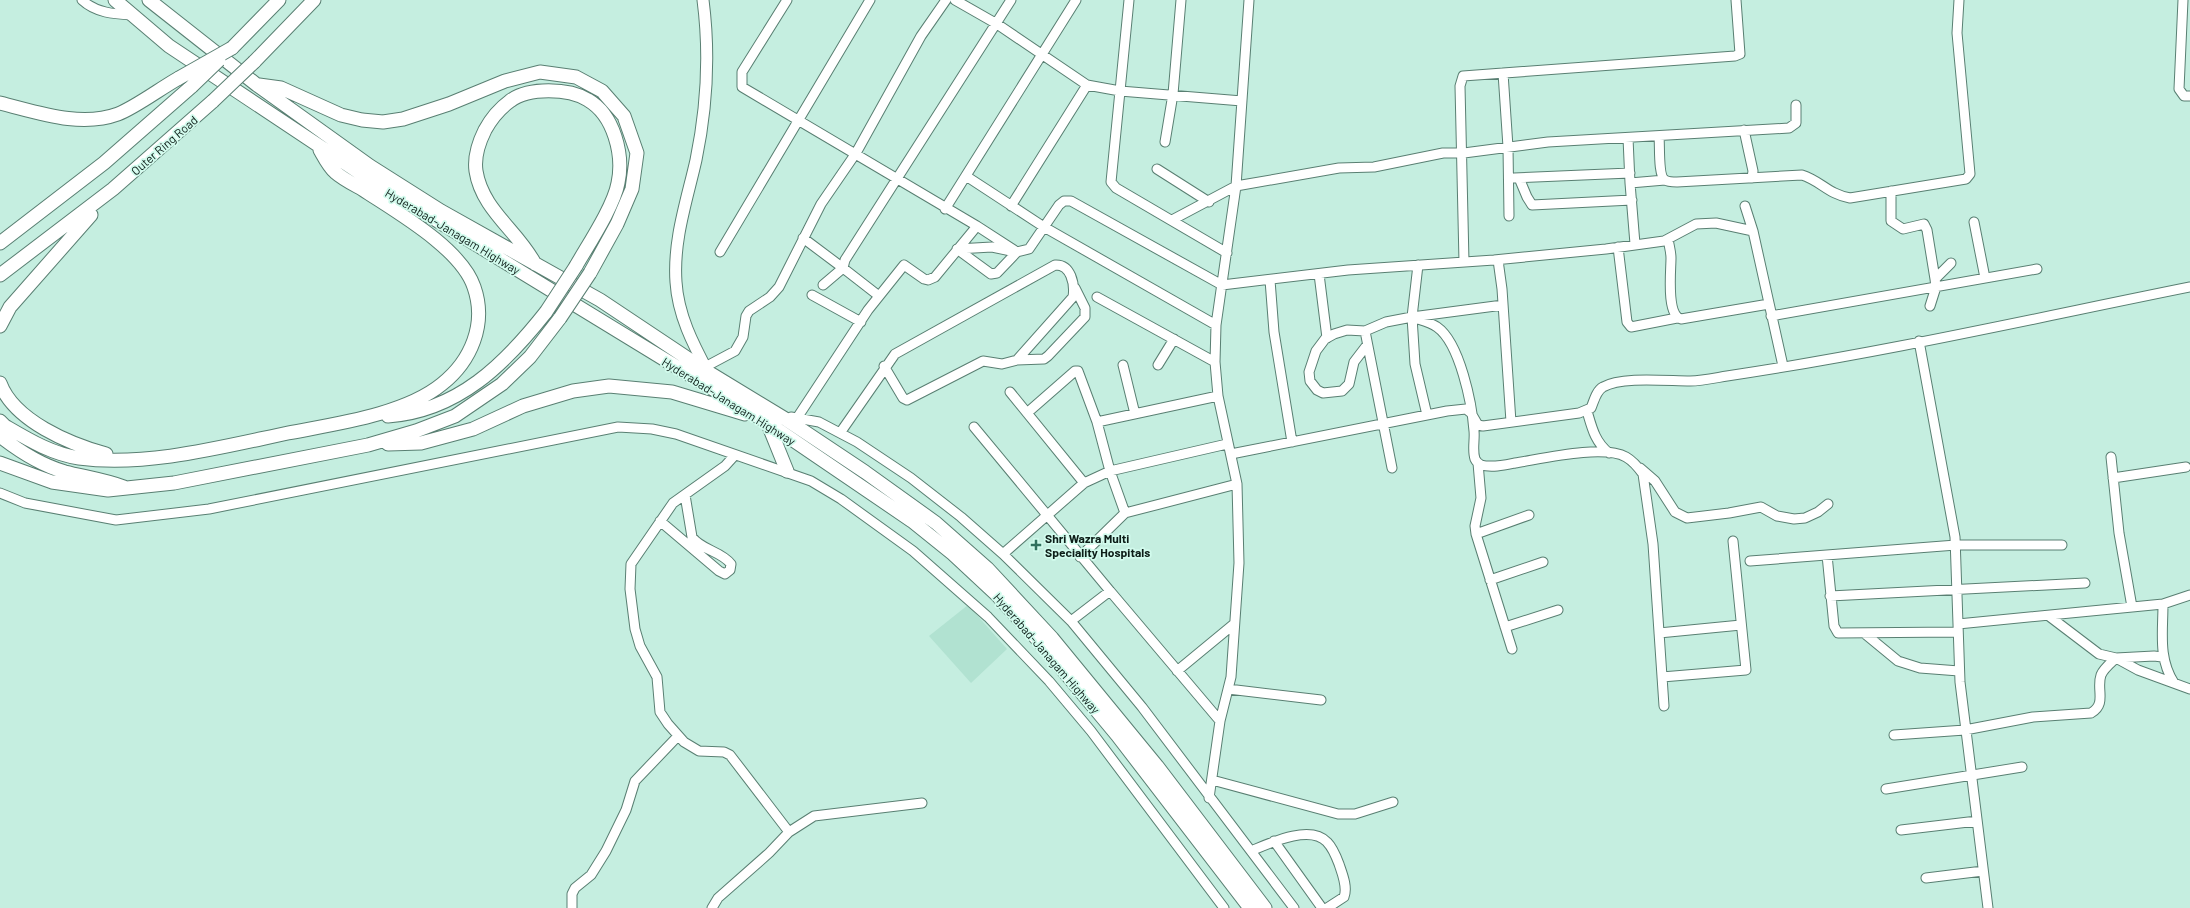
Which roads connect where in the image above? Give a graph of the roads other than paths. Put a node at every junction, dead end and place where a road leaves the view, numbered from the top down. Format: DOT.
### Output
graph roads {
  1 [pos="82,0"];
  2 [pos="115,0"];
  3 [pos="149,0"];
  4 [pos="279,0"];
  5 [pos="314,0"];
  6 [pos="703,0"];
  7 [pos="787,0"];
  8 [pos="870,0"];
  9 [pos="946,0"];
  10 [pos="955,0"];
  11 [pos="1011,0"];
  12 [pos="1076,0"];
  13 [pos="1130,0"];
  14 [pos="1181,0"];
  15 [pos="1249,0"];
  16 [pos="1736,0"];
  17 [pos="1958,0"];
  18 [pos="2185,1"];
  19 [pos="132,15"];
  20 [pos="997,24"];
  21 [pos="232,48"];
  22 [pos="1043,55"];
  23 [pos="1503,73"];
  24 [pos="257,85"];
  25 [pos="1087,85"];
  26 [pos="1120,90"];
  27 [pos="1173,94"];
  28 [pos="2190,96"];
  29 [pos="1242,101"];
  30 [pos="0,102"];
  31 [pos="1796,105"];
  32 [pos="798,120"];
  33 [pos="1744,130"];
  34 [pos="1659,136"];
  35 [pos="1628,138"];
  36 [pos="1165,142"];
  37 [pos="315,144"];
  38 [pos="1508,147"];
  39 [pos="856,153"];
  40 [pos="1460,153"];
  41 [pos="1157,169"];
  42 [pos="966,176"];
  43 [pos="898,178"];
  44 [pos="1509,178"];
  45 [pos="1519,178"];
  46 [pos="1630,178"];
  47 [pos="1752,178"];
  48 [pos="1665,180"];
  49 [pos="1236,186"];
  50 [pos="113,189"];
  51 [pos="1891,191"];
  52 [pos="1632,200"];
  53 [pos="1209,202"];
  54 [pos="1011,206"];
  55 [pos="1746,206"];
  56 [pos="945,208"];
  57 [pos="1509,216"];
  58 [pos="1172,220"];
  59 [pos="1974,222"];
  60 [pos="977,226"];
  61 [pos="1044,227"];
  62 [pos="1753,231"];
  63 [pos="803,238"];
  64 [pos="1668,239"];
  65 [pos="0,243"];
  66 [pos="1635,244"];
  67 [pos="1618,247"];
  68 [pos="957,249"];
  69 [pos="720,252"];
  70 [pos="1017,252"];
  71 [pos="1227,253"];
  72 [pos="1498,260"];
  73 [pos="1464,262"];
  74 [pos="1952,263"];
  75 [pos="536,264"];
  76 [pos="1418,265"];
  77 [pos="843,268"];
  78 [pos="2037,269"];
  79 [pos="1319,274"];
  80 [pos="0,275"];
  81 [pos="1985,278"];
  82 [pos="1270,280"];
  83 [pos="1936,283"];
  84 [pos="823,285"];
  85 [pos="1222,286"];
  86 [pos="1075,288"];
  87 [pos="2190,288"];
  88 [pos="812,295"];
  89 [pos="879,296"];
  90 [pos="1097,297"];
  91 [pos="1769,304"];
  92 [pos="1503,305"];
  93 [pos="1930,306"];
  94 [pos="1771,316"];
  95 [pos="1412,317"];
  96 [pos="1677,318"];
  97 [pos="861,322"];
  98 [pos="1216,325"];
  99 [pos="0,326"];
  100 [pos="1365,330"];
  101 [pos="1327,338"];
  102 [pos="1174,340"];
  103 [pos="1919,341"];
  104 [pos="1367,345"];
  105 [pos="1017,360"];
  106 [pos="1215,362"];
  107 [pos="1123,365"];
  108 [pos="1158,365"];
  109 [pos="884,366"];
  110 [pos="1783,366"];
  111 [pos="707,370"];
  112 [pos="0,383"];
  113 [pos="1010,392"];
  114 [pos="1218,396"];
  115 [pos="1587,411"];
  116 [pos="1027,413"];
  117 [pos="1471,413"];
  118 [pos="1135,414"];
  119 [pos="778,415"];
  120 [pos="1427,415"];
  121 [pos="362,418"];
  122 [pos="797,418"];
  123 [pos="0,421"];
  124 [pos="765,421"];
  125 [pos="1097,422"];
  126 [pos="1511,422"];
  127 [pos="1385,424"];
  128 [pos="974,427"];
  129 [pos="840,433"];
  130 [pos="0,436"];
  131 [pos="1292,442"];
  132 [pos="1227,444"];
  133 [pos="368,445"];
  134 [pos="1609,453"];
  135 [pos="1231,454"];
  136 [pos="735,455"];
  137 [pos="2111,457"];
  138 [pos="126,460"];
  139 [pos="0,463"];
  140 [pos="1478,463"];
  141 [pos="1638,466"];
  142 [pos="2186,467"];
  143 [pos="1392,468"];
  144 [pos="787,471"];
  145 [pos="1110,471"];
  146 [pos="2113,478"];
  147 [pos="1084,483"];
  148 [pos="1237,484"];
  149 [pos="128,488"];
  150 [pos="0,493"];
  151 [pos="685,495"];
  152 [pos="1828,504"];
  153 [pos="1125,513"];
  154 [pos="1048,515"];
  155 [pos="1529,515"];
  156 [pos="660,521"];
  157 [pos="1476,534"];
  158 [pos="1733,542"];
  159 [pos="1956,545"];
  160 [pos="2062,545"];
  161 [pos="1003,554"];
  162 [pos="1827,555"];
  163 [pos="1080,557"];
  164 [pos="1750,561"];
  165 [pos="1543,562"];
  166 [pos="1490,580"];
  167 [pos="2085,583"];
  168 [pos="1956,588"];
  169 [pos="1110,591"];
  170 [pos="2190,595"];
  171 [pos="1830,596"];
  172 [pos="2162,604"];
  173 [pos="2132,607"];
  174 [pos="1558,610"];
  175 [pos="2049,616"];
  176 [pos="1071,621"];
  177 [pos="1234,624"];
  178 [pos="1742,626"];
  179 [pos="1505,627"];
  180 [pos="1958,628"];
  181 [pos="1659,633"];
  182 [pos="1864,633"];
  183 [pos="1512,649"];
  184 [pos="2162,657"];
  185 [pos="2116,658"];
  186 [pos="1177,671"];
  187 [pos="1959,671"];
  188 [pos="1662,677"];
  189 [pos="2174,683"];
  190 [pos="1228,689"];
  191 [pos="2190,689"];
  192 [pos="1321,700"];
  193 [pos="1664,706"];
  194 [pos="1220,721"];
  195 [pos="1965,730"];
  196 [pos="1894,735"];
  197 [pos="678,736"];
  198 [pos="2022,767"];
  199 [pos="1971,775"];
  200 [pos="1212,780"];
  201 [pos="1886,789"];
  202 [pos="1209,798"];
  203 [pos="1393,802"];
  204 [pos="922,803"];
  205 [pos="1976,821"];
  206 [pos="1901,830"];
  207 [pos="789,832"];
  208 [pos="1274,841"];
  209 [pos="1251,851"];
  210 [pos="1983,871"];
  211 [pos="1926,878"];
  212 [pos="572,908"];
  213 [pos="712,908"];
  214 [pos="1224,908"];
  215 [pos="1250,908"];
  216 [pos="1265,908"];
  217 [pos="1294,908"];
  218 [pos="1322,908"];
  219 [pos="1327,908"];
  220 [pos="1988,908"];
  1 -- 19 [label="street"];
  2 -- 19 [label="highway, Hyderabad-Janagam Highway"];
  3 -- 24 [label="highway, Hyderabad-Janagam Highway"];
  4 -- 21 [label="highway, Outer Ring Road"];
  5 -- 50 [label="highway, Outer Ring Road, bridge"];
  6 -- 111 [label="main road"];
  7 -- 32 [label="street"];
  8 -- 32 [label="street"];
  9 -- 39 [label="street"];
  10 -- 20 [label="street"];
  11 -- 20 [label="street"];
  12 -- 22 [label="street"];
  13 -- 26 [label="street"];
  14 -- 27 [label="street"];
  15 -- 29 [label="street"];
  16 -- 23 [label="street"];
  17 -- 51 [label="street"];
  18 -- 28 [label="street"];
  19 -- 37 [label="highway, Hyderabad-Janagam Highway"];
  20 -- 22 [label="street"];
  20 -- 43 [label="street"];
  21 -- 30 [label="highway, bridge"];
  21 -- 65 [label="highway, Outer Ring Road, bridge"];
  22 -- 25 [label="street"];
  22 -- 42 [label="street"];
  23 -- 38 [label="street"];
  23 -- 40 [label="street"];
  24 -- 75 [label="highway, Hyderabad-Janagam Highway"];
  24 -- 133 [label="highway, bridge"];
  25 -- 26 [label="street"];
  25 -- 54 [label="street"];
  26 -- 27 [label="street"];
  26 -- 58 [label="street"];
  27 -- 29 [label="street"];
  27 -- 36 [label="street"];
  29 -- 49 [label="street"];
  31 -- 33 [label="street"];
  32 -- 39 [label="street"];
  32 -- 69 [label="street"];
  33 -- 34 [label="street"];
  33 -- 47 [label="street"];
  34 -- 35 [label="street"];
  34 -- 48 [label="street"];
  35 -- 38 [label="street"];
  35 -- 46 [label="street"];
  37 -- 121 [label="highway"];
  37 -- 124 [label="highway, Hyderabad-Janagam Highway"];
  38 -- 40 [label="street"];
  38 -- 44 [label="street"];
  39 -- 43 [label="street"];
  39 -- 63 [label="street"];
  40 -- 49 [label="street"];
  40 -- 73 [label="street"];
  41 -- 53 [label="street"];
  42 -- 54 [label="street"];
  42 -- 56 [label="street"];
  43 -- 56 [label="street"];
  43 -- 77 [label="street"];
  44 -- 45 [label="street"];
  44 -- 57 [label="street"];
  45 -- 46 [label="street"];
  45 -- 52 [label="street"];
  46 -- 48 [label="street"];
  46 -- 52 [label="street"];
  47 -- 48 [label="street"];
  47 -- 51 [label="street"];
  49 -- 53 [label="street"];
  49 -- 71 [label="street"];
  50 -- 80 [label="highway, Outer Ring Road"];
  50 -- 99 [label="highway"];
  51 -- 83 [label="street"];
  52 -- 66 [label="street"];
  53 -- 58 [label="street"];
  54 -- 61 [label="street"];
  55 -- 62 [label="street"];
  56 -- 60 [label="street"];
  58 -- 71 [label="street"];
  59 -- 81 [label="street"];
  60 -- 68 [label="street"];
  60 -- 70 [label="street"];
  61 -- 70 [label="street"];
  61 -- 85 [label="street"];
  61 -- 98 [label="street"];
  62 -- 64 [label="street"];
  62 -- 91 [label="street"];
  63 -- 77 [label="street"];
  63 -- 111 [label="street"];
  64 -- 66 [label="street"];
  64 -- 96 [label="street"];
  66 -- 67 [label="street"];
  67 -- 72 [label="street"];
  67 -- 96 [label="street"];
  68 -- 70 [label="street"];
  68 -- 70 [label="street"];
  68 -- 89 [label="street"];
  71 -- 85 [label="street"];
  72 -- 73 [label="street"];
  72 -- 92 [label="street"];
  73 -- 76 [label="street"];
  74 -- 83 [label="street"];
  75 -- 111 [label="highway, Hyderabad-Janagam Highway"];
  75 -- 121 [label="highway, bridge"];
  76 -- 79 [label="street"];
  76 -- 95 [label="street"];
  77 -- 84 [label="street"];
  77 -- 89 [label="street"];
  78 -- 81 [label="street"];
  79 -- 82 [label="street"];
  79 -- 101 [label="street"];
  81 -- 83 [label="street"];
  82 -- 85 [label="street"];
  82 -- 131 [label="street"];
  83 -- 93 [label="street"];
  83 -- 94 [label="street"];
  85 -- 98 [label="street"];
  86 -- 105 [label="street"];
  86 -- 105 [label="street"];
  86 -- 109 [label="street"];
  87 -- 103 [label="street"];
  88 -- 97 [label="street"];
  89 -- 97 [label="street"];
  90 -- 102 [label="street"];
  91 -- 94 [label="street"];
  91 -- 96 [label="street"];
  92 -- 95 [label="street"];
  92 -- 126 [label="street"];
  94 -- 110 [label="street"];
  95 -- 100 [label="street"];
  95 -- 117 [label="street"];
  95 -- 120 [label="street"];
  97 -- 122 [label="street"];
  98 -- 106 [label="street"];
  100 -- 101 [label="street"];
  100 -- 104 [label="street"];
  101 -- 104 [label="street"];
  102 -- 106 [label="street"];
  102 -- 108 [label="street"];
  103 -- 110 [label="street"];
  103 -- 159 [label="street"];
  104 -- 127 [label="street"];
  105 -- 109 [label="street"];
  106 -- 114 [label="street"];
  107 -- 118 [label="street"];
  109 -- 129 [label="street"];
  110 -- 115 [label="street"];
  111 -- 119 [label="highway, Hyderabad-Janagam Highway"];
  112 -- 138 [label="highway"];
  113 -- 116 [label="street"];
  114 -- 118 [label="street"];
  114 -- 132 [label="street"];
  115 -- 126 [label="street"];
  115 -- 134 [label="street"];
  116 -- 125 [label="street"];
  116 -- 147 [label="street"];
  117 -- 120 [label="street"];
  117 -- 126 [label="street"];
  117 -- 140 [label="street"];
  118 -- 125 [label="street"];
  119 -- 122 [label="street"];
  119 -- 216 [label="highway, Hyderabad-Janagam Highway"];
  120 -- 127 [label="street"];
  121 -- 138 [label="highway"];
  122 -- 129 [label="street"];
  123 -- 138 [label="highway"];
  124 -- 133 [label="highway"];
  124 -- 144 [label="highway"];
  124 -- 215 [label="highway, Hyderabad-Janagam Highway"];
  125 -- 145 [label="street"];
  127 -- 131 [label="street"];
  127 -- 143 [label="street"];
  128 -- 154 [label="street"];
  129 -- 161 [label="street"];
  130 -- 149 [label="highway"];
  131 -- 135 [label="street"];
  132 -- 135 [label="street"];
  132 -- 145 [label="street"];
  133 -- 149 [label="highway"];
  134 -- 140 [label="street"];
  134 -- 141 [label="street"];
  135 -- 148 [label="street"];
  136 -- 144 [label="street"];
  136 -- 150 [label="street"];
  136 -- 151 [label="street"];
  137 -- 146 [label="street"];
  139 -- 149 [label="highway"];
  140 -- 157 [label="street"];
  141 -- 152 [label="street"];
  141 -- 181 [label="street"];
  142 -- 146 [label="street"];
  144 -- 214 [label="street"];
  145 -- 147 [label="street"];
  145 -- 153 [label="street"];
  146 -- 173 [label="street"];
  147 -- 154 [label="street"];
  148 -- 153 [label="street"];
  148 -- 177 [label="street"];
  151 -- 156 [label="street"];
  151 -- 156 [label="street"];
  153 -- 163 [label="street"];
  154 -- 161 [label="street"];
  154 -- 163 [label="street"];
  155 -- 157 [label="street"];
  156 -- 197 [label="street"];
  157 -- 166 [label="street"];
  158 -- 178 [label="street"];
  159 -- 160 [label="street"];
  159 -- 162 [label="street"];
  159 -- 168 [label="street"];
  161 -- 176 [label="street"];
  162 -- 164 [label="street"];
  162 -- 171 [label="street"];
  163 -- 169 [label="street"];
  165 -- 166 [label="street"];
  166 -- 179 [label="street"];
  167 -- 168 [label="street"];
  168 -- 171 [label="street"];
  168 -- 180 [label="street"];
  169 -- 176 [label="street"];
  169 -- 186 [label="street"];
  170 -- 172 [label="street"];
  171 -- 182 [label="street"];
  172 -- 173 [label="street"];
  172 -- 184 [label="street"];
  173 -- 175 [label="street"];
  174 -- 179 [label="street"];
  175 -- 180 [label="street"];
  175 -- 185 [label="street"];
  176 -- 202 [label="street"];
  177 -- 186 [label="street"];
  177 -- 190 [label="street"];
  178 -- 181 [label="street"];
  178 -- 188 [label="street"];
  179 -- 183 [label="street"];
  180 -- 182 [label="street"];
  180 -- 187 [label="street"];
  181 -- 188 [label="street"];
  182 -- 187 [label="street"];
  184 -- 185 [label="street"];
  184 -- 189 [label="street"];
  185 -- 189 [label="street"];
  185 -- 195 [label="street"];
  186 -- 194 [label="street"];
  187 -- 195 [label="street"];
  188 -- 193 [label="street"];
  189 -- 191 [label="street"];
  190 -- 192 [label="street"];
  190 -- 194 [label="street"];
  194 -- 200 [label="street"];
  195 -- 196 [label="street"];
  195 -- 199 [label="street"];
  197 -- 207 [label="street"];
  197 -- 212 [label="street"];
  198 -- 199 [label="street"];
  199 -- 201 [label="street"];
  199 -- 205 [label="street"];
  200 -- 202 [label="street"];
  200 -- 203 [label="street"];
  202 -- 209 [label="street"];
  204 -- 207 [label="street"];
  205 -- 206 [label="street"];
  205 -- 210 [label="street"];
  207 -- 213 [label="street"];
  208 -- 209 [label="street"];
  208 -- 218 [label="street"];
  208 -- 219 [label="street"];
  209 -- 217 [label="street"];
  210 -- 211 [label="street"];
  210 -- 220 [label="street"];
}
